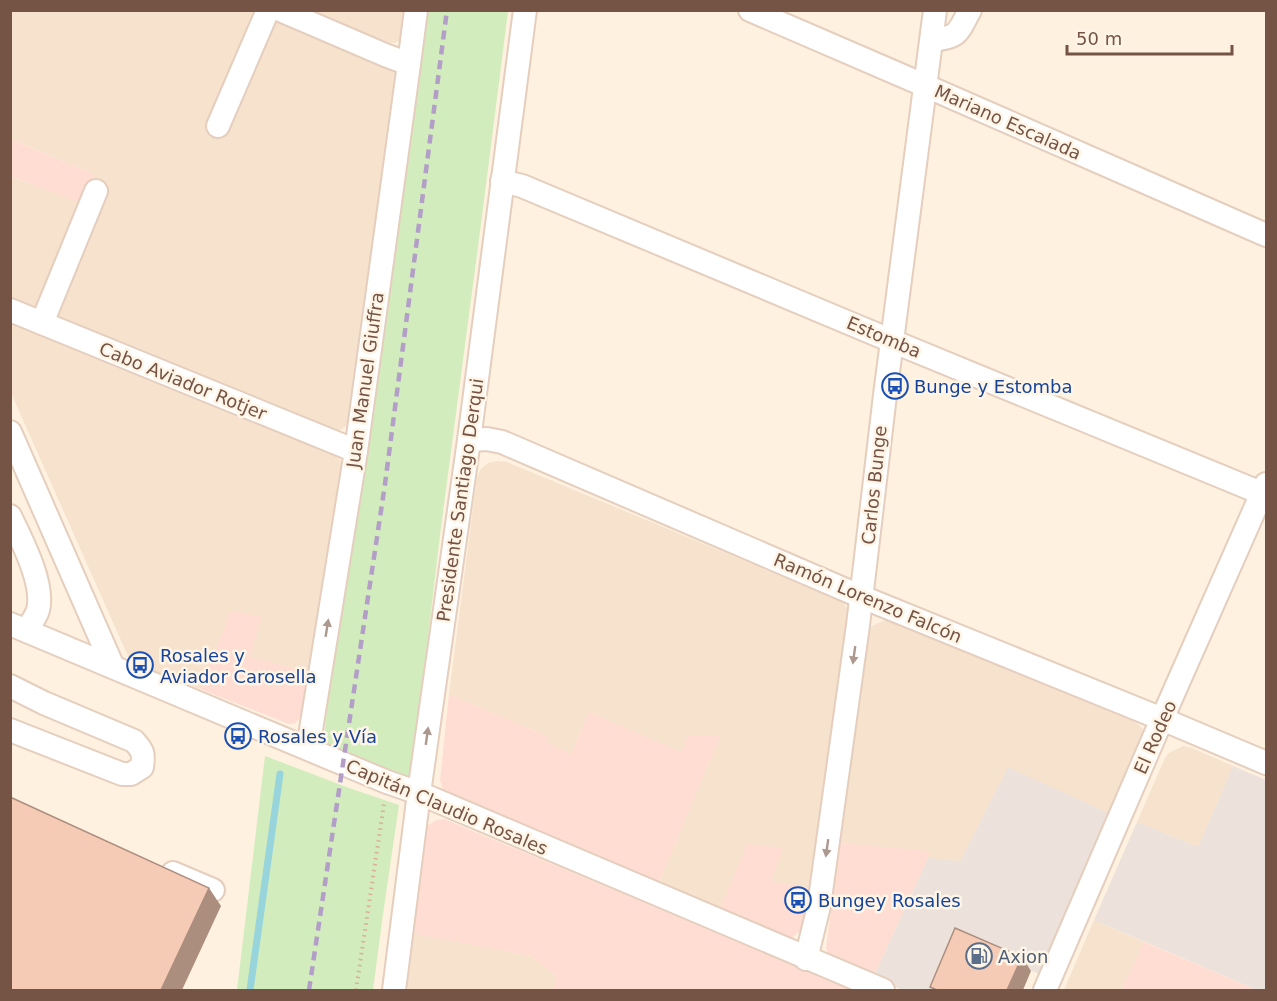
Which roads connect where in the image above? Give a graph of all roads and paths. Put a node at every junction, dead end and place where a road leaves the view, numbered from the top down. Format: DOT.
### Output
graph roads {
  1 [pos="268,10"];
  2 [pos="280,10"];
  3 [pos="416,10"];
  4 [pos="525,10"];
  5 [pos="750,10"];
  6 [pos="935,10"];
  7 [pos="970,10"];
  8 [pos="932,40"];
  9 [pos="410,64"];
  10 [pos="926,86"];
  11 [pos="218,126"];
  12 [pos="502,180"];
  13 [pos="96,191"];
  14 [pos="1266,235"];
  15 [pos="10,310"];
  16 [pos="42,323"];
  17 [pos="892,341"];
  18 [pos="10,432"];
  19 [pos="469,440"];
  20 [pos="356,451"];
  21 [pos="1265,491"];
  22 [pos="10,516"];
  23 [pos="862,597"];
  24 [pos="19,627"];
  25 [pos="113,667"];
  26 [pos="10,686"];
  27 [pos="1162,719"];
  28 [pos="10,730"];
  29 [pos="308,748"];
  30 [pos="1266,763"];
  31 [pos="387,782"];
  32 [pos="419,794"];
  33 [pos="149,863"];
  34 [pos="213,890"];
  35 [pos="806,958"];
  36 [pos="356,990"];
  37 [pos="394,990"];
  38 [pos="883,990"];
  39 [pos="1045,990"];
  1 -- 11 [label="street"];
  2 -- 9 [label="street"];
  3 -- 9 [label="street, Juan Manuel Giuffra"];
  4 -- 12 [label="street, Presidente Santiago Derqui"];
  5 -- 10 [label="street, Mariano Escalada"];
  6 -- 8 [label="street, Carlos Bunge"];
  7 -- 8 [label="street"];
  8 -- 10 [label="street, Carlos Bunge"];
  9 -- 20 [label="street, Juan Manuel Giuffra"];
  10 -- 14 [label="street, Mariano Escalada"];
  10 -- 17 [label="street, Carlos Bunge"];
  12 -- 17 [label="street, Estomba"];
  12 -- 19 [label="street, Presidente Santiago Derqui"];
  13 -- 16 [label="street"];
  15 -- 16 [label="street, Cabo Aviador Rotjer"];
  16 -- 20 [label="street, Cabo Aviador Rotjer"];
  17 -- 21 [label="street, Estomba"];
  17 -- 23 [label="street, Carlos Bunge"];
  18 -- 25 [label="street"];
  19 -- 23 [label="street, Ramón Lorenzo Falcón"];
  32 -- 19 [label="street, Presidente Santiago Derqui, one-way"];
  29 -- 20 [label="street, Juan Manuel Giuffra, one-way"];
  21 -- 27 [label="street, El Rodeo"];
  22 -- 24 [label="street"];
  23 -- 27 [label="street, Ramón Lorenzo Falcón"];
  23 -- 35 [label="street, Carlos Bunge, one-way"];
  24 -- 25 [label="street, Capitán Claudio Rosales"];
  25 -- 29 [label="street, Capitán Claudio Rosales"];
  26 -- 28 [label="street"];
  27 -- 30 [label="street, Ramón Lorenzo Falcón"];
  27 -- 39 [label="street, El Rodeo"];
  29 -- 31 [label="street, Capitán Claudio Rosales"];
  31 -- 32 [label="street, Capitán Claudio Rosales"];
  31 -- 36 [label="path"];
  32 -- 35 [label="street, Capitán Claudio Rosales"];
  32 -- 37 [label="street, Presidente Santiago Derqui"];
  33 -- 34 [label="street"];
  35 -- 38 [label="street, Capitán Claudio Rosales"];
}
